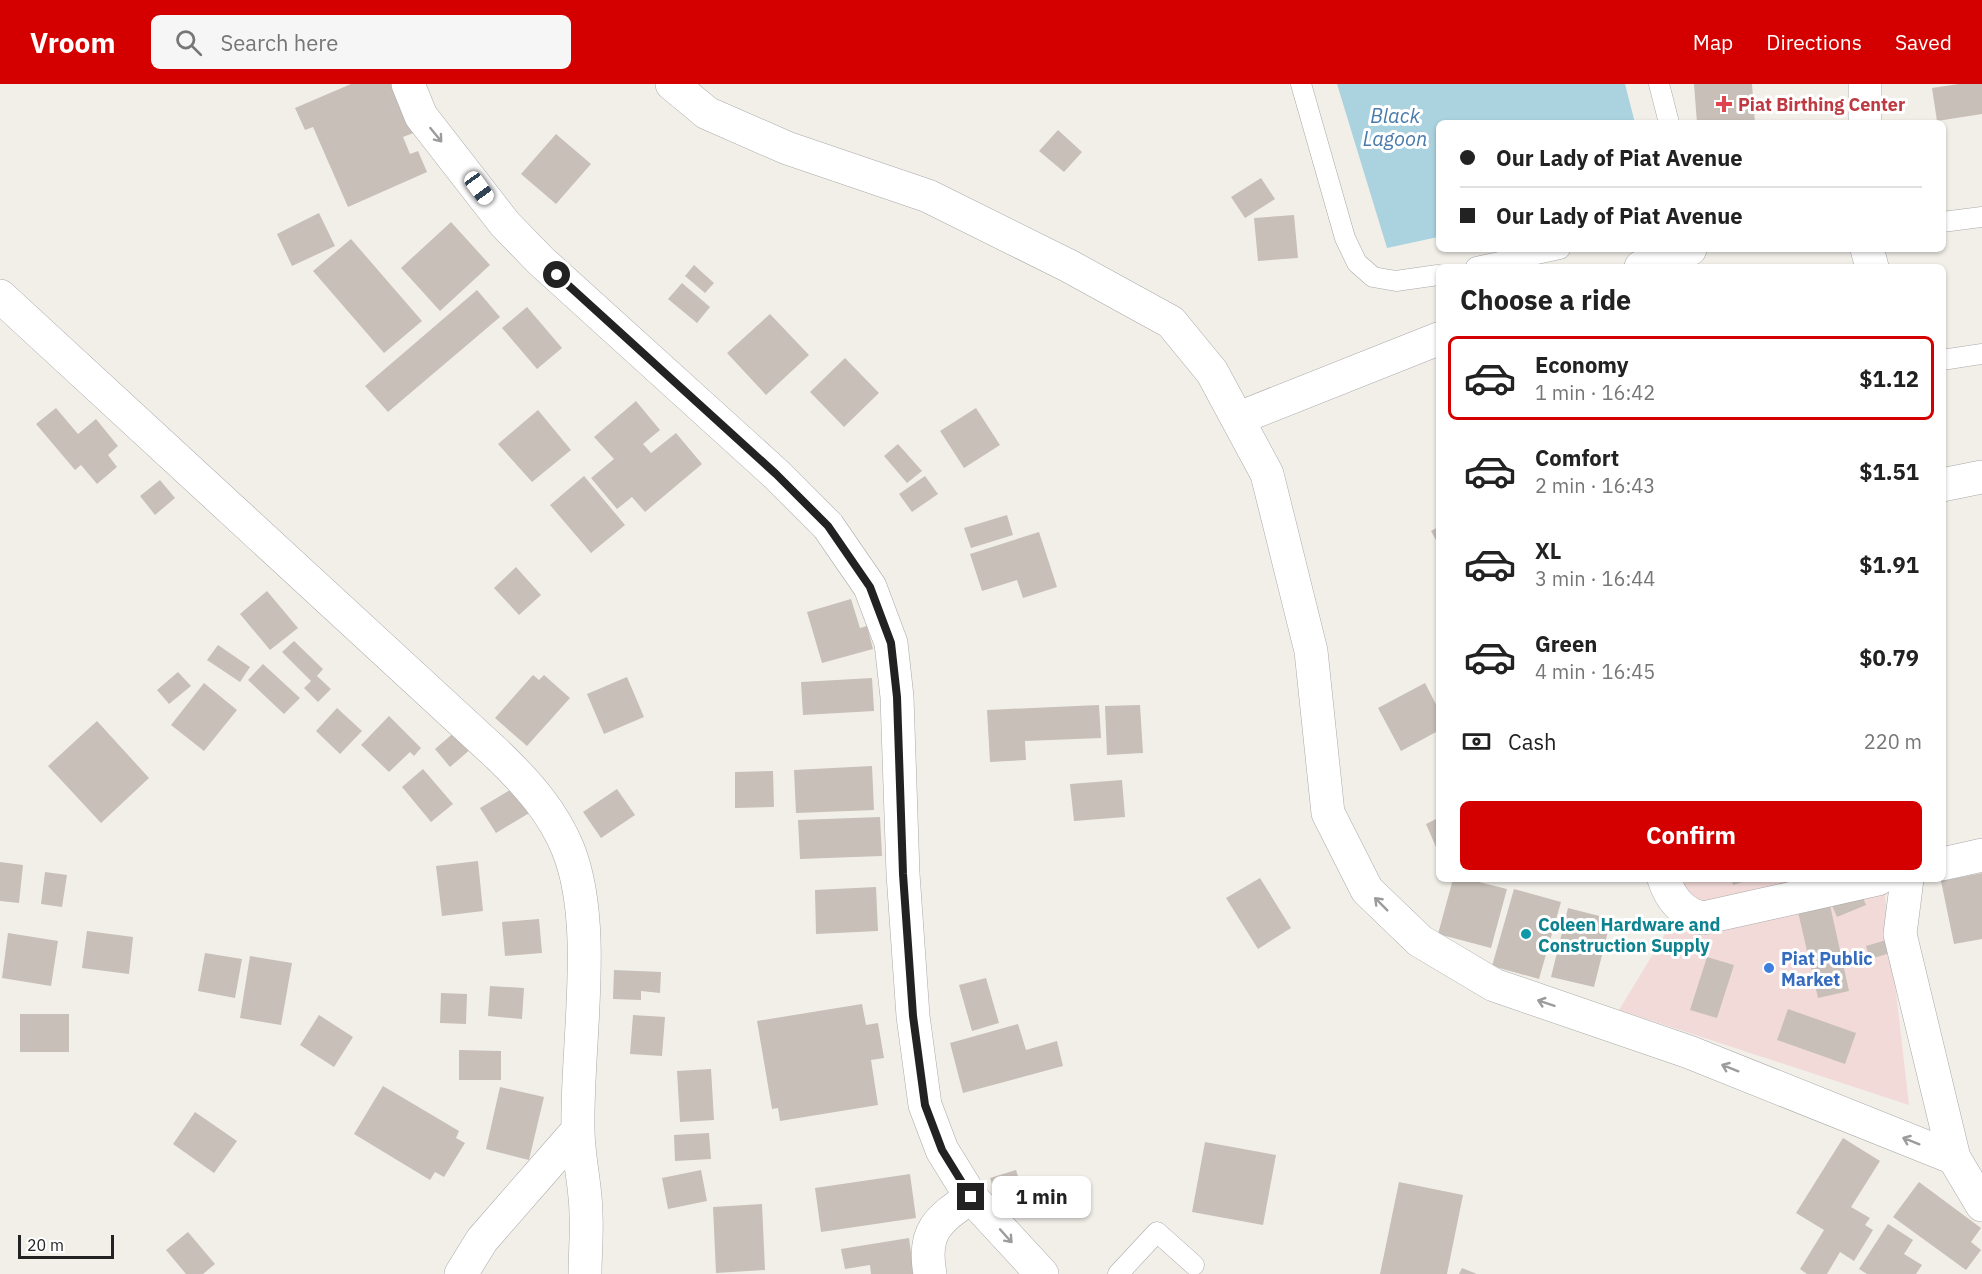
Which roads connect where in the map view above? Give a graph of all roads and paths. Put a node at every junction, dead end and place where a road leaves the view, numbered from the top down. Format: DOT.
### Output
graph roads {
  1 [pos="408,84"];
  2 [pos="672,84"];
  3 [pos="1301,84"];
  4 [pos="1659,84"];
  5 [pos="1866,84"];
  6 [pos="1668,120"];
  7 [pos="1865,120"];
  8 [pos="1982,217"];
  9 [pos="1946,222"];
  10 [pos="1546,252"];
  11 [pos="1682,252"];
  12 [pos="1490,264"];
  13 [pos="1649,264"];
  14 [pos="1436,275"];
  15 [pos="0,296"];
  16 [pos="1436,340"];
  17 [pos="1982,354"];
  18 [pos="1946,359"];
  19 [pos="1239,418"];
  20 [pos="1982,477"];
  21 [pos="1946,484"];
  22 [pos="1982,855"];
  23 [pos="1946,863"];
  24 [pos="1665,882"];
  25 [pos="1865,882"];
  26 [pos="1907,882"];
  27 [pos="578,1130"];
  28 [pos="1954,1158"];
  29 [pos="971,1197"];
  30 [pos="1982,1204"];
  31 [pos="1194,1265"];
  32 [pos="461,1274"];
  33 [pos="585,1274"];
  34 [pos="930,1274"];
  35 [pos="1042,1274"];
  36 [pos="1118,1274"];
  1 -- 29 [label="street, one-way"];
  2 -- 19 [label="street"];
  3 -- 14 [label="lane"];
  4 -- 6 [label="lane"];
  5 -- 7 [label="street"];
  8 -- 9 [label="lane"];
  10 -- 12 [label="lane"];
  11 -- 13 [label="street"];
  15 -- 27 [label="street"];
  16 -- 19 [label="street"];
  17 -- 18 [label="lane"];
  28 -- 19 [label="street, one-way"];
  20 -- 21 [label="street"];
  22 -- 23 [label="street"];
  24 -- 25 [label="street"];
  26 -- 28 [label="street"];
  27 -- 32 [label="street"];
  27 -- 33 [label="street"];
  28 -- 30 [label="street"];
  29 -- 34 [label="street"];
  29 -- 35 [label="street, one-way"];
  31 -- 36 [label="lane"];
}
